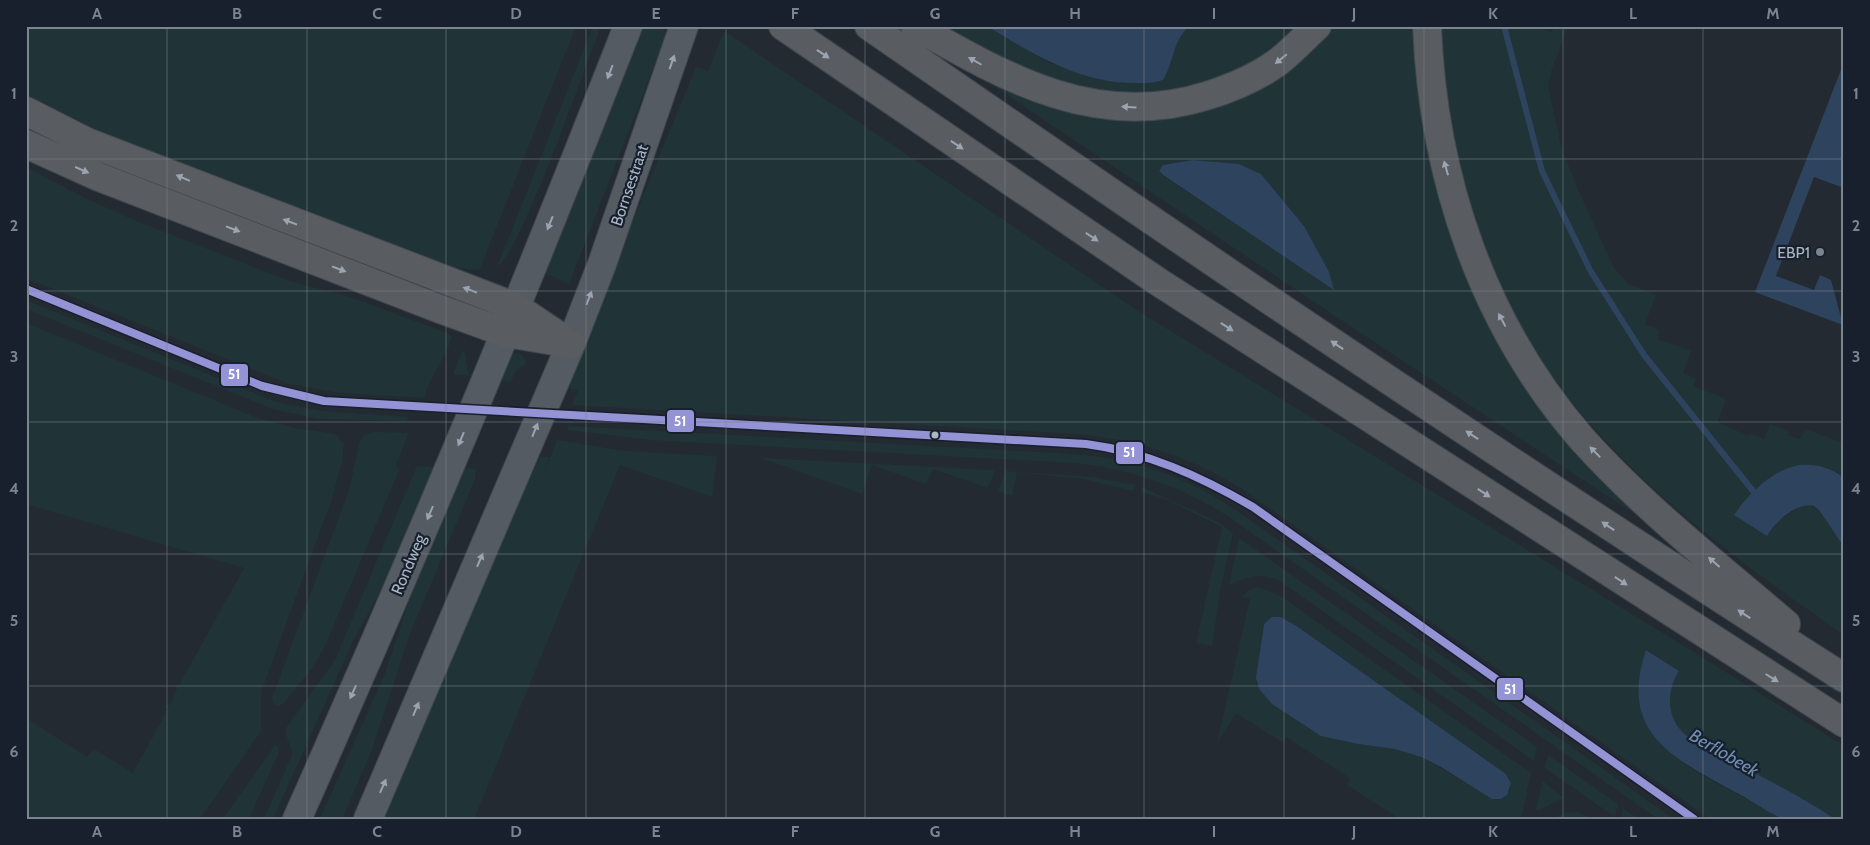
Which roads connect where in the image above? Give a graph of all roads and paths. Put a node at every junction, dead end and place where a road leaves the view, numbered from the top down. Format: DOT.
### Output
graph roads {
  1 [pos="628,26"];
  2 [pos="783,26"];
  3 [pos="869,26"];
  4 [pos="915,26"];
  5 [pos="1317,26"];
  6 [pos="1427,26"];
  7 [pos="683,30"];
  8 [pos="26,111"];
  9 [pos="26,144"];
  10 [pos="516,307"];
  11 [pos="506,333"];
  12 [pos="571,344"];
  13 [pos="1844,676"];
  14 [pos="1844,723"];
  15 [pos="297,819"];
  16 [pos="368,819"];
  1 -- 10 [label="main road, one-way"];
  2 -- 14 [label="highway, one-way"];
  13 -- 3 [label="highway, one-way"];
  5 -- 4 [label="highway, one-way"];
  13 -- 6 [label="highway, one-way"];
  12 -- 7 [label="main road, Bornsestraat, one-way"];
  10 -- 8 [label="highway, one-way"];
  9 -- 11 [label="highway, one-way"];
  10 -- 11 [label="main road, Rondweg"];
  10 -- 12 [label="highway"];
  11 -- 12 [label="highway"];
  11 -- 15 [label="main road, Rondweg, one-way"];
  16 -- 12 [label="main road, one-way"];
}
